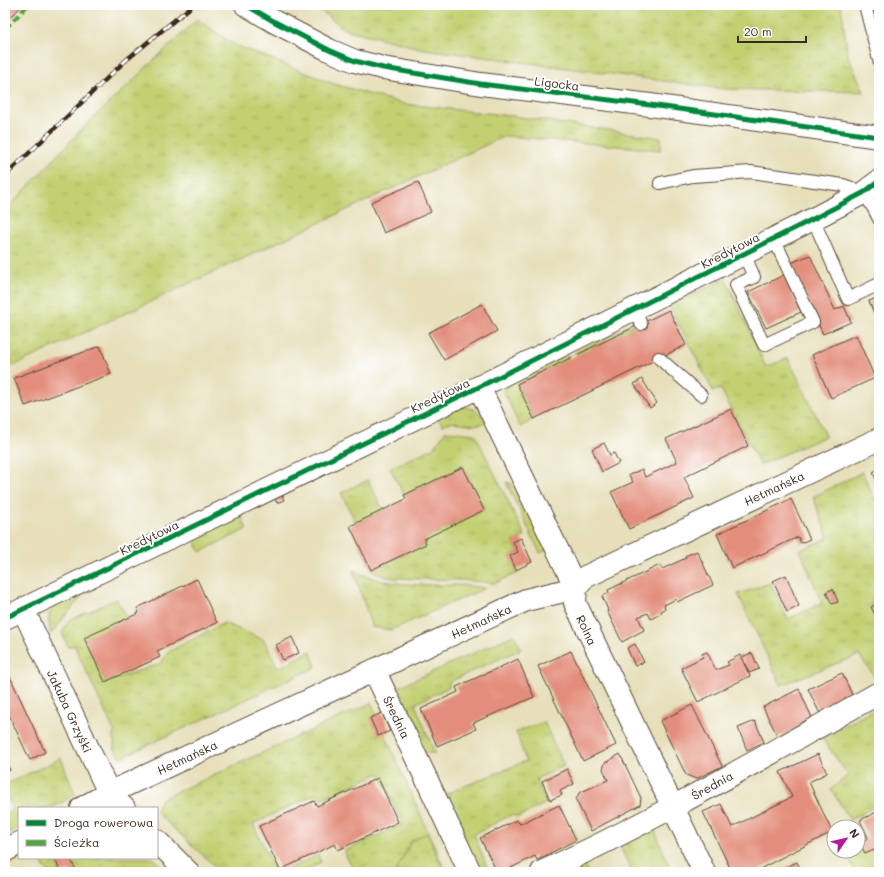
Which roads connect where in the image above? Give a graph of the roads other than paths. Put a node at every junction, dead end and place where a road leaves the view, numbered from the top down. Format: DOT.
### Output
graph roads {
  1 [pos="246,5"];
  2 [pos="865,5"];
  3 [pos="879,60"];
  4 [pos="879,137"];
  5 [pos="660,183"];
  6 [pos="871,187"];
  7 [pos="813,219"];
  8 [pos="879,219"];
  9 [pos="774,239"];
  10 [pos="744,254"];
  11 [pos="879,284"];
  12 [pos="659,358"];
  13 [pos="479,387"];
  14 [pos="701,395"];
  15 [pos="879,439"];
  16 [pos="576,588"];
  17 [pos="14,614"];
  18 [pos="374,670"];
  19 [pos="879,693"];
  20 [pos="116,800"];
  21 [pos="86,807"];
  22 [pos="671,807"];
  23 [pos="158,842"];
  24 [pos="18,844"];
  25 [pos="5,851"];
  26 [pos="188,872"];
  27 [pos="470,872"];
  28 [pos="542,872"];
  29 [pos="704,872"];
  1 -- 4 [label="street, Ligocka"];
  2 -- 3 [label="lane"];
  5 -- 6 [label="lane"];
  6 -- 7 [label="street, Kredytowa"];
  6 -- 8 [label="lane"];
  7 -- 9 [label="street, Kredytowa"];
  7 -- 11 [label="lane"];
  9 -- 10 [label="street, Kredytowa"];
  9 -- 10 [label="lane"];
  10 -- 13 [label="street, Kredytowa"];
  12 -- 14 [label="lane"];
  13 -- 16 [label="street, Rolna"];
  13 -- 17 [label="street, Kredytowa"];
  15 -- 16 [label="street, Hetmańska"];
  16 -- 18 [label="street, Hetmańska"];
  16 -- 22 [label="street, Rolna"];
  17 -- 20 [label="street, Jakuba Grzyśki"];
  18 -- 20 [label="street, Hetmańska"];
  18 -- 27 [label="street, Średnia"];
  19 -- 22 [label="street, Średnia"];
  20 -- 21 [label="street, Hetmańska"];
  22 -- 28 [label="street, Średnia"];
  22 -- 29 [label="street, Rolna"];
  23 -- 26 [label="street"];
  24 -- 25 [label="street"];
}
